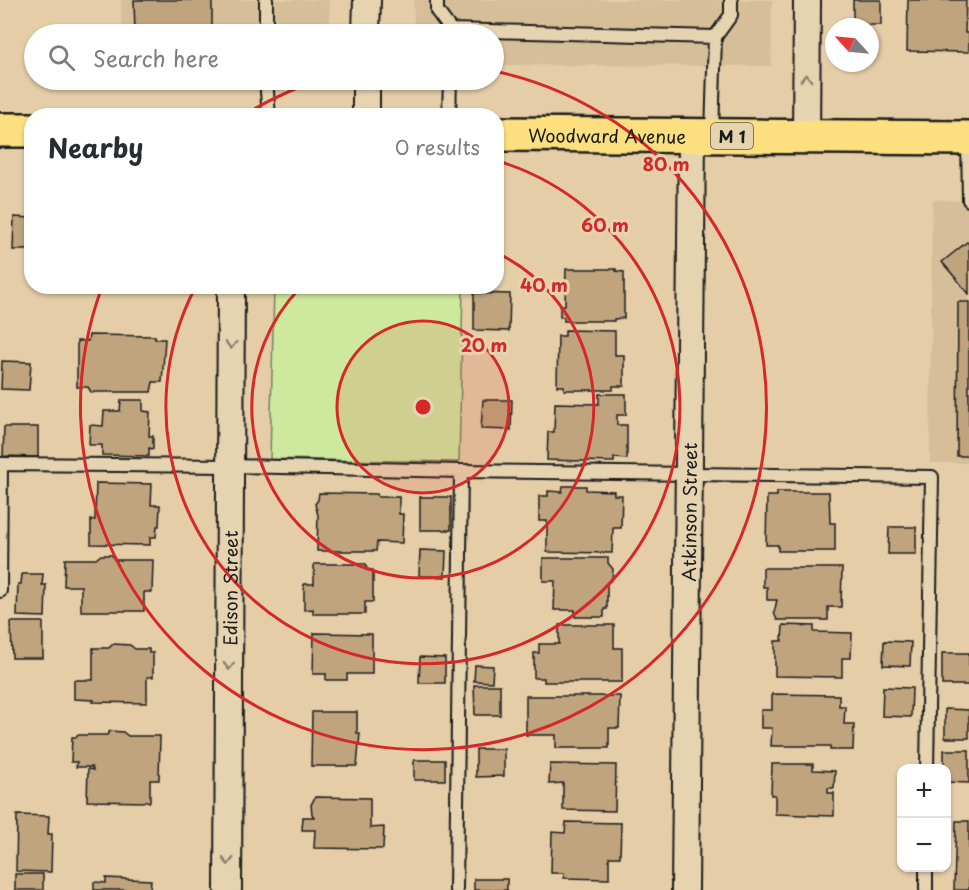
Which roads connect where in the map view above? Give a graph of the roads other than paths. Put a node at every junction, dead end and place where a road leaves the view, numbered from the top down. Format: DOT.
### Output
graph roads {
  1 [pos="266,0"];
  2 [pos="367,0"];
  3 [pos="437,0"];
  4 [pos="731,0"];
  5 [pos="807,0"];
  6 [pos="266,24"];
  7 [pos="366,24"];
  8 [pos="446,24"];
  9 [pos="504,33"];
  10 [pos="715,37"];
  11 [pos="267,90"];
  12 [pos="366,90"];
  13 [pos="450,90"];
  14 [pos="268,108"];
  15 [pos="366,108"];
  16 [pos="449,108"];
  17 [pos="0,130"];
  18 [pos="24,130"];
  19 [pos="504,134"];
  20 [pos="702,135"];
  21 [pos="806,136"];
  22 [pos="968,138"];
  23 [pos="969,200"];
  24 [pos="231,294"];
  25 [pos="1,464"];
  26 [pos="231,466"];
  27 [pos="460,471"];
  28 [pos="689,473"];
  29 [pos="0,591"];
  30 [pos="927,764"];
  31 [pos="926,872"];
  32 [pos="228,890"];
  33 [pos="456,890"];
  34 [pos="685,890"];
  35 [pos="926,890"];
  1 -- 6 [label="lane"];
  2 -- 7 [label="street"];
  3 -- 8 [label="lane"];
  4 -- 10 [label="lane"];
  21 -- 5 [label="street, one-way"];
  9 -- 10 [label="lane"];
  10 -- 20 [label="lane"];
  11 -- 14 [label="lane"];
  12 -- 15 [label="street"];
  13 -- 16 [label="lane"];
  17 -- 18 [label="main road"];
  19 -- 20 [label="main road, Woodward Avenue / M 1"];
  20 -- 21 [label="main road, Woodward Avenue / M 1"];
  20 -- 28 [label="street, Atkinson Street"];
  21 -- 22 [label="main road, Woodward Avenue / M 1"];
  22 -- 23 [label="lane"];
  24 -- 26 [label="street, Edison Street, one-way"];
  25 -- 26 [label="lane"];
  25 -- 29 [label="lane"];
  26 -- 27 [label="lane"];
  26 -- 32 [label="street, Edison Street, one-way"];
  27 -- 28 [label="lane"];
  27 -- 33 [label="lane"];
  28 -- 30 [label="lane"];
  28 -- 34 [label="street, Atkinson Street"];
  31 -- 35 [label="lane"];
}
